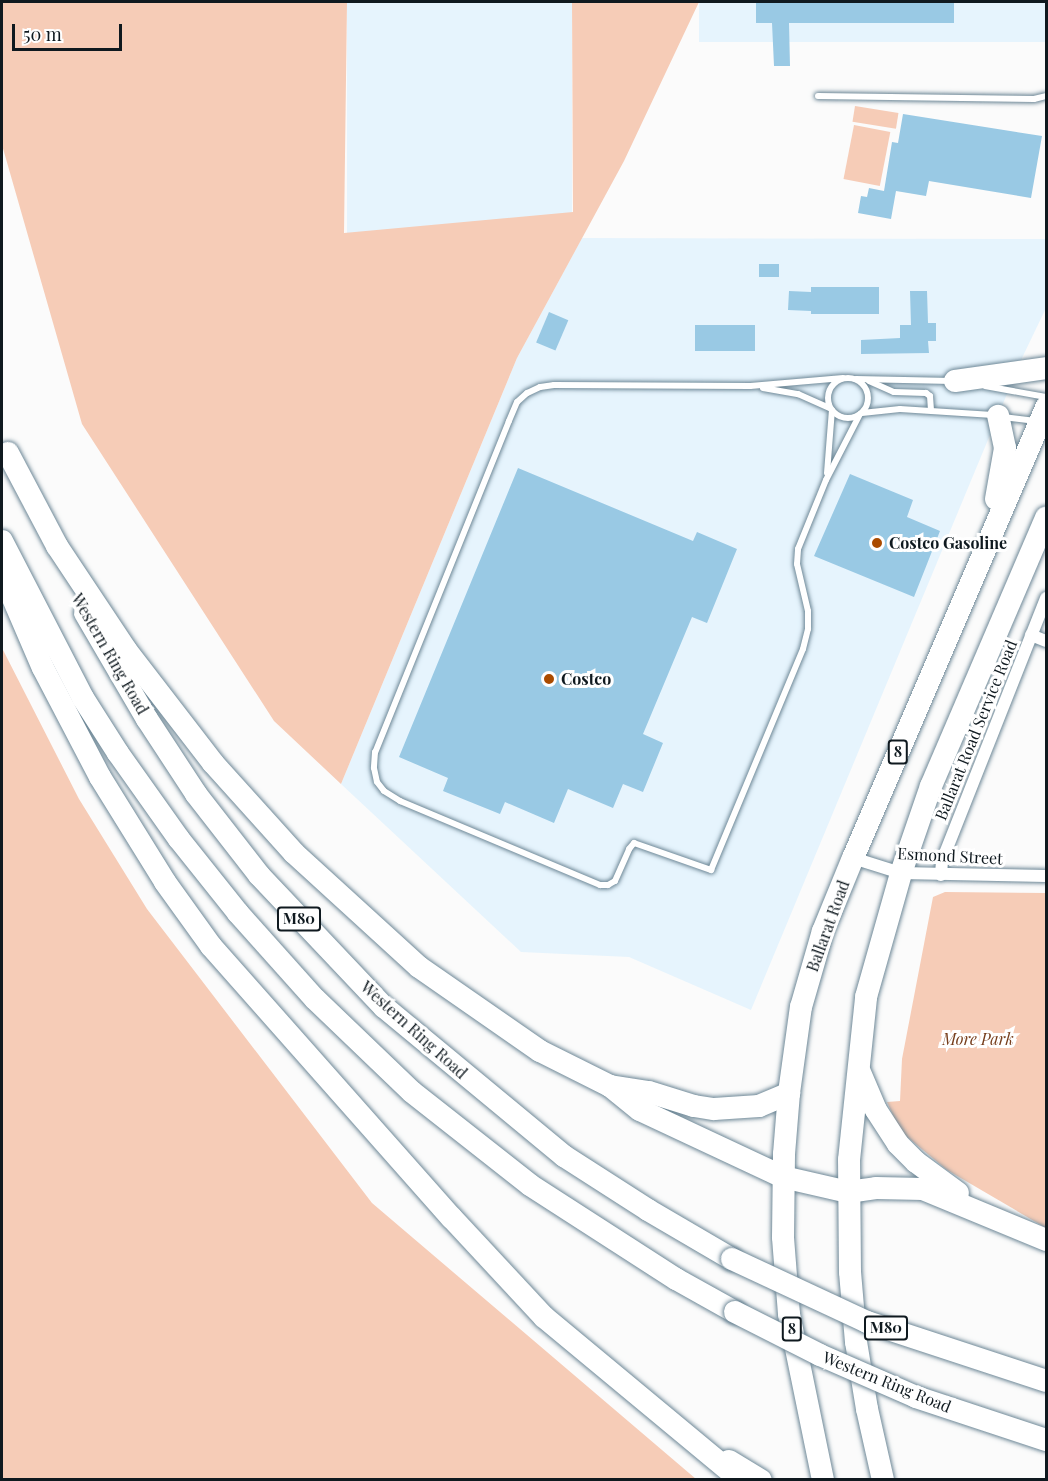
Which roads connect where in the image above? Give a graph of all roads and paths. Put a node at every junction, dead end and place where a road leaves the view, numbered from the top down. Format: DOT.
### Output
graph roads {
  1 [pos="818,96"];
  2 [pos="1047,96"];
  3 [pos="1047,368"];
  4 [pos="843,378"];
  5 [pos="856,379"];
  6 [pos="869,381"];
  7 [pos="955,381"];
  8 [pos="750,386"];
  9 [pos="1047,397"];
  10 [pos="832,409"];
  11 [pos="931,409"];
  12 [pos="861,413"];
  13 [pos="998,416"];
  14 [pos="1044,417"];
  15 [pos="5,444"];
  16 [pos="826,480"];
  17 [pos="1047,518"];
  18 [pos="2,542"];
  19 [pos="983,553"];
  20 [pos="2,573"];
  21 [pos="1047,598"];
  22 [pos="1031,635"];
  23 [pos="1047,641"];
  24 [pos="853,858"];
  25 [pos="901,873"];
  26 [pos="941,875"];
  27 [pos="1047,876"];
  28 [pos="858,1066"];
  29 [pos="610,1086"];
  30 [pos="789,1093"];
  31 [pos="783,1177"];
  32 [pos="848,1192"];
  33 [pos="1000,1221"];
  34 [pos="1047,1240"];
  35 [pos="1047,1381"];
  36 [pos="1047,1440"];
  37 [pos="698,1443"];
  38 [pos="740,1479"];
  39 [pos="761,1479"];
  40 [pos="823,1479"];
  41 [pos="883,1479"];
  1 -- 2 [label="lane"];
  3 -- 7 [label="highway"];
  4 -- 5 [label="lane"];
  4 -- 8 [label="lane"];
  4 -- 10 [label="lane"];
  5 -- 6 [label="lane"];
  5 -- 12 [label="lane"];
  6 -- 7 [label="lane"];
  6 -- 11 [label="lane"];
  7 -- 9 [label="lane"];
  8 -- 10 [label="lane"];
  8 -- 16 [label="lane"];
  10 -- 12 [label="lane"];
  10 -- 16 [label="lane"];
  11 -- 12 [label="lane"];
  11 -- 13 [label="lane"];
  12 -- 16 [label="lane"];
  13 -- 14 [label="lane"];
  13 -- 19 [label="highway"];
  14 -- 19 [label="highway, Ballarat Road / 8"];
  15 -- 29 [label="highway"];
  15 -- 35 [label="highway, Western Ring Road / M80, bridge"];
  17 -- 25 [label="highway"];
  18 -- 36 [label="highway, Western Ring Road / M80, bridge"];
  19 -- 24 [label="highway, Ballarat Road / 8"];
  20 -- 37 [label="highway"];
  21 -- 22 [label="street, Ballarat Road Service Road"];
  22 -- 23 [label="street"];
  22 -- 26 [label="street, Ballarat Road Service Road"];
  24 -- 25 [label="street, Esmond Street"];
  24 -- 30 [label="highway, Ballarat Road / 8"];
  25 -- 26 [label="street, Esmond Street"];
  25 -- 28 [label="highway"];
  26 -- 27 [label="street, Esmond Street"];
  28 -- 32 [label="highway"];
  28 -- 33 [label="highway"];
  29 -- 30 [label="highway"];
  29 -- 31 [label="highway"];
  30 -- 31 [label="highway, Ballarat Road / 8"];
  31 -- 32 [label="highway"];
  31 -- 40 [label="highway, Ballarat Road / 8"];
  32 -- 33 [label="highway"];
  32 -- 41 [label="highway"];
  33 -- 34 [label="highway"];
  37 -- 38 [label="highway"];
  37 -- 39 [label="highway"];
}
